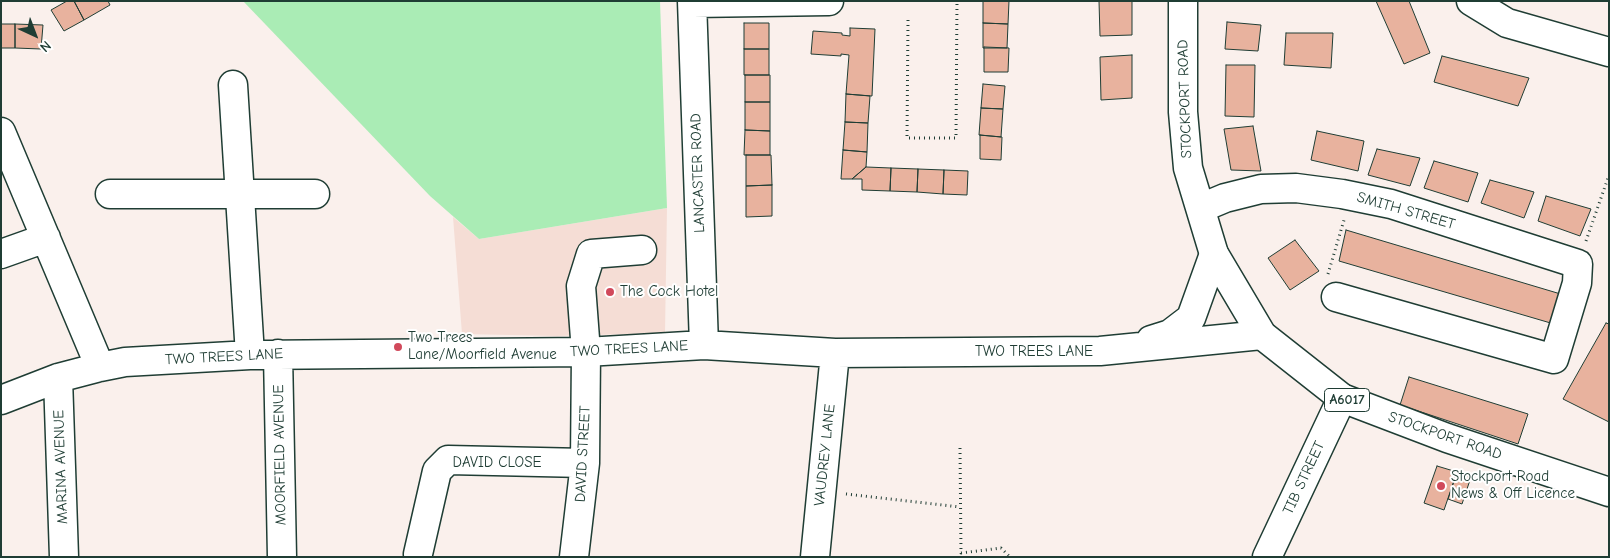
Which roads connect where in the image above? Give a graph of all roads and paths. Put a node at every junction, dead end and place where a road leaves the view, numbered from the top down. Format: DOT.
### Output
graph roads {
  1 [pos="829,1"];
  2 [pos="957,1"];
  3 [pos="1183,1"];
  4 [pos="1472,1"];
  5 [pos="692,2"];
  6 [pos="908,20"];
  7 [pos="1609,52"];
  8 [pos="234,85"];
  9 [pos="1,132"];
  10 [pos="1609,175"];
  11 [pos="110,194"];
  12 [pos="240,194"];
  13 [pos="315,194"];
  14 [pos="1351,196"];
  15 [pos="1201,208"];
  16 [pos="46,238"];
  17 [pos="642,250"];
  18 [pos="1,254"];
  19 [pos="1214,254"];
  20 [pos="1578,264"];
  21 [pos="1336,297"];
  22 [pos="1262,335"];
  23 [pos="704,345"];
  24 [pos="1126,349"];
  25 [pos="586,352"];
  26 [pos="835,353"];
  27 [pos="278,354"];
  28 [pos="250,355"];
  29 [pos="100,367"];
  30 [pos="58,378"];
  31 [pos="1342,398"];
  32 [pos="1,400"];
  33 [pos="960,448"];
  34 [pos="585,463"];
  35 [pos="821,491"];
  36 [pos="1609,492"];
  37 [pos="960,507"];
  38 [pos="418,554"];
  39 [pos="64,557"];
  40 [pos="282,557"];
  41 [pos="574,557"];
  42 [pos="815,557"];
  43 [pos="1010,557"];
  44 [pos="1267,557"];
  1 -- 5 [label="main road"];
  2 -- 6 [label="path"];
  3 -- 15 [label="main road, STOCKPORT ROAD / A6017"];
  4 -- 7 [label="main road"];
  5 -- 23 [label="main road, LANCASTER ROAD"];
  8 -- 12 [label="main road"];
  9 -- 16 [label="main road"];
  10 -- 20 [label="path"];
  11 -- 12 [label="main road"];
  12 -- 13 [label="main road"];
  12 -- 28 [label="main road"];
  14 -- 15 [label="main road, SMITH STREET"];
  14 -- 20 [label="main road, SMITH STREET"];
  14 -- 21 [label="path"];
  15 -- 19 [label="main road, STOCKPORT ROAD / A6017"];
  16 -- 18 [label="main road"];
  16 -- 29 [label="main road"];
  17 -- 25 [label="main road, DAVID STREET"];
  19 -- 22 [label="main road, STOCKPORT ROAD / A6017"];
  19 -- 24 [label="main road"];
  20 -- 21 [label="main road"];
  22 -- 24 [label="main road, TWO TREES LANE"];
  22 -- 31 [label="main road, STOCKPORT ROAD / A6017"];
  23 -- 25 [label="main road, TWO TREES LANE"];
  23 -- 26 [label="main road, TWO TREES LANE"];
  24 -- 26 [label="main road, TWO TREES LANE"];
  25 -- 27 [label="main road, TWO TREES LANE"];
  25 -- 34 [label="main road, DAVID STREET"];
  26 -- 35 [label="main road, VAUDREY LANE"];
  27 -- 28 [label="main road, TWO TREES LANE"];
  27 -- 40 [label="main road, MOORFIELD AVENUE"];
  28 -- 29 [label="main road, TWO TREES LANE"];
  29 -- 30 [label="main road, TWO TREES LANE"];
  30 -- 32 [label="main road, TWO TREES LANE"];
  30 -- 39 [label="main road, MARINA AVENUE"];
  31 -- 36 [label="main road, STOCKPORT ROAD / A6017"];
  31 -- 44 [label="main road, TIB STREET"];
  33 -- 37 [label="path"];
  34 -- 38 [label="main road, DAVID CLOSE"];
  34 -- 41 [label="main road, DAVID STREET"];
  35 -- 37 [label="path"];
  35 -- 42 [label="main road, VAUDREY LANE"];
  37 -- 43 [label="path"];
}
